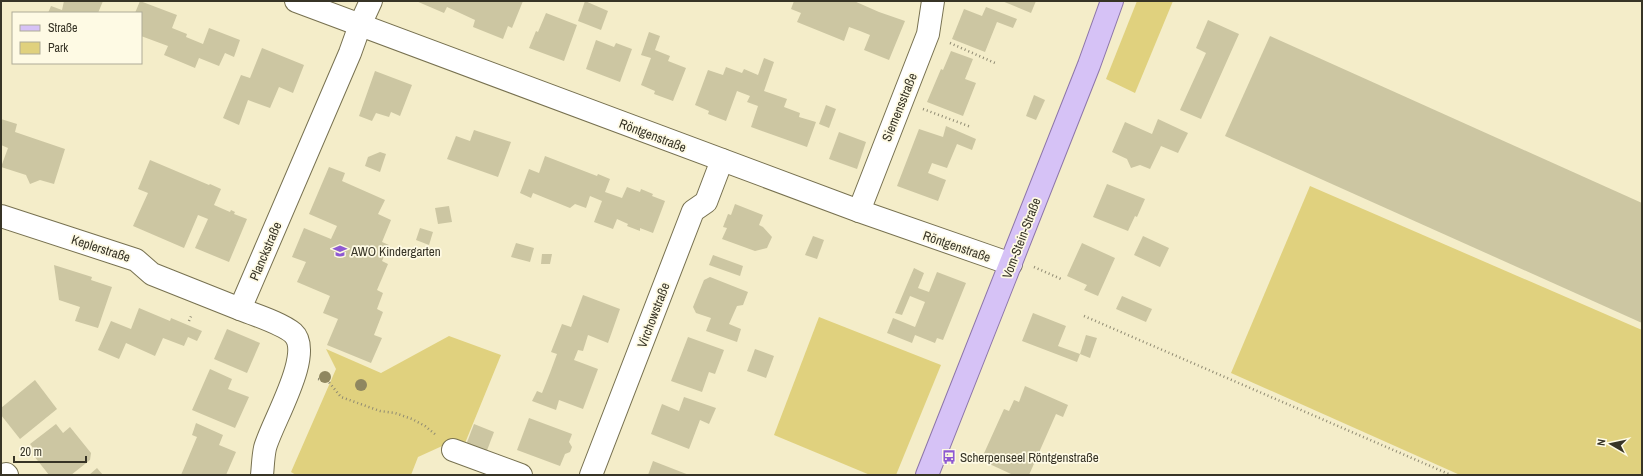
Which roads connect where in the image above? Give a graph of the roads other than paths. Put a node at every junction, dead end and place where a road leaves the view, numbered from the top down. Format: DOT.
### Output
graph roads {
  1 [pos="296,1"];
  2 [pos="371,1"];
  3 [pos="933,1"];
  4 [pos="1112,1"];
  5 [pos="360,24"];
  6 [pos="722,160"];
  7 [pos="859,211"];
  8 [pos="1,216"];
  9 [pos="1012,261"];
  10 [pos="240,310"];
  11 [pos="453,450"];
  12 [pos="262,475"];
  13 [pos="521,475"];
  14 [pos="591,475"];
  15 [pos="927,475"];
  1 -- 5 [label="street, Röntgenstraße"];
  2 -- 5 [label="street, Planckstraße"];
  3 -- 7 [label="street, Siemensstraße"];
  4 -- 9 [label="main road, Vom-Stein-Straße"];
  5 -- 6 [label="street, Röntgenstraße"];
  5 -- 10 [label="street, Planckstraße"];
  6 -- 7 [label="street, Röntgenstraße"];
  6 -- 14 [label="street, Virchowstraße"];
  7 -- 9 [label="street, Röntgenstraße"];
  8 -- 10 [label="street, Keplerstraße"];
  9 -- 15 [label="main road, Vom-Stein-Straße"];
  10 -- 12 [label="street"];
  11 -- 13 [label="street"];
}
